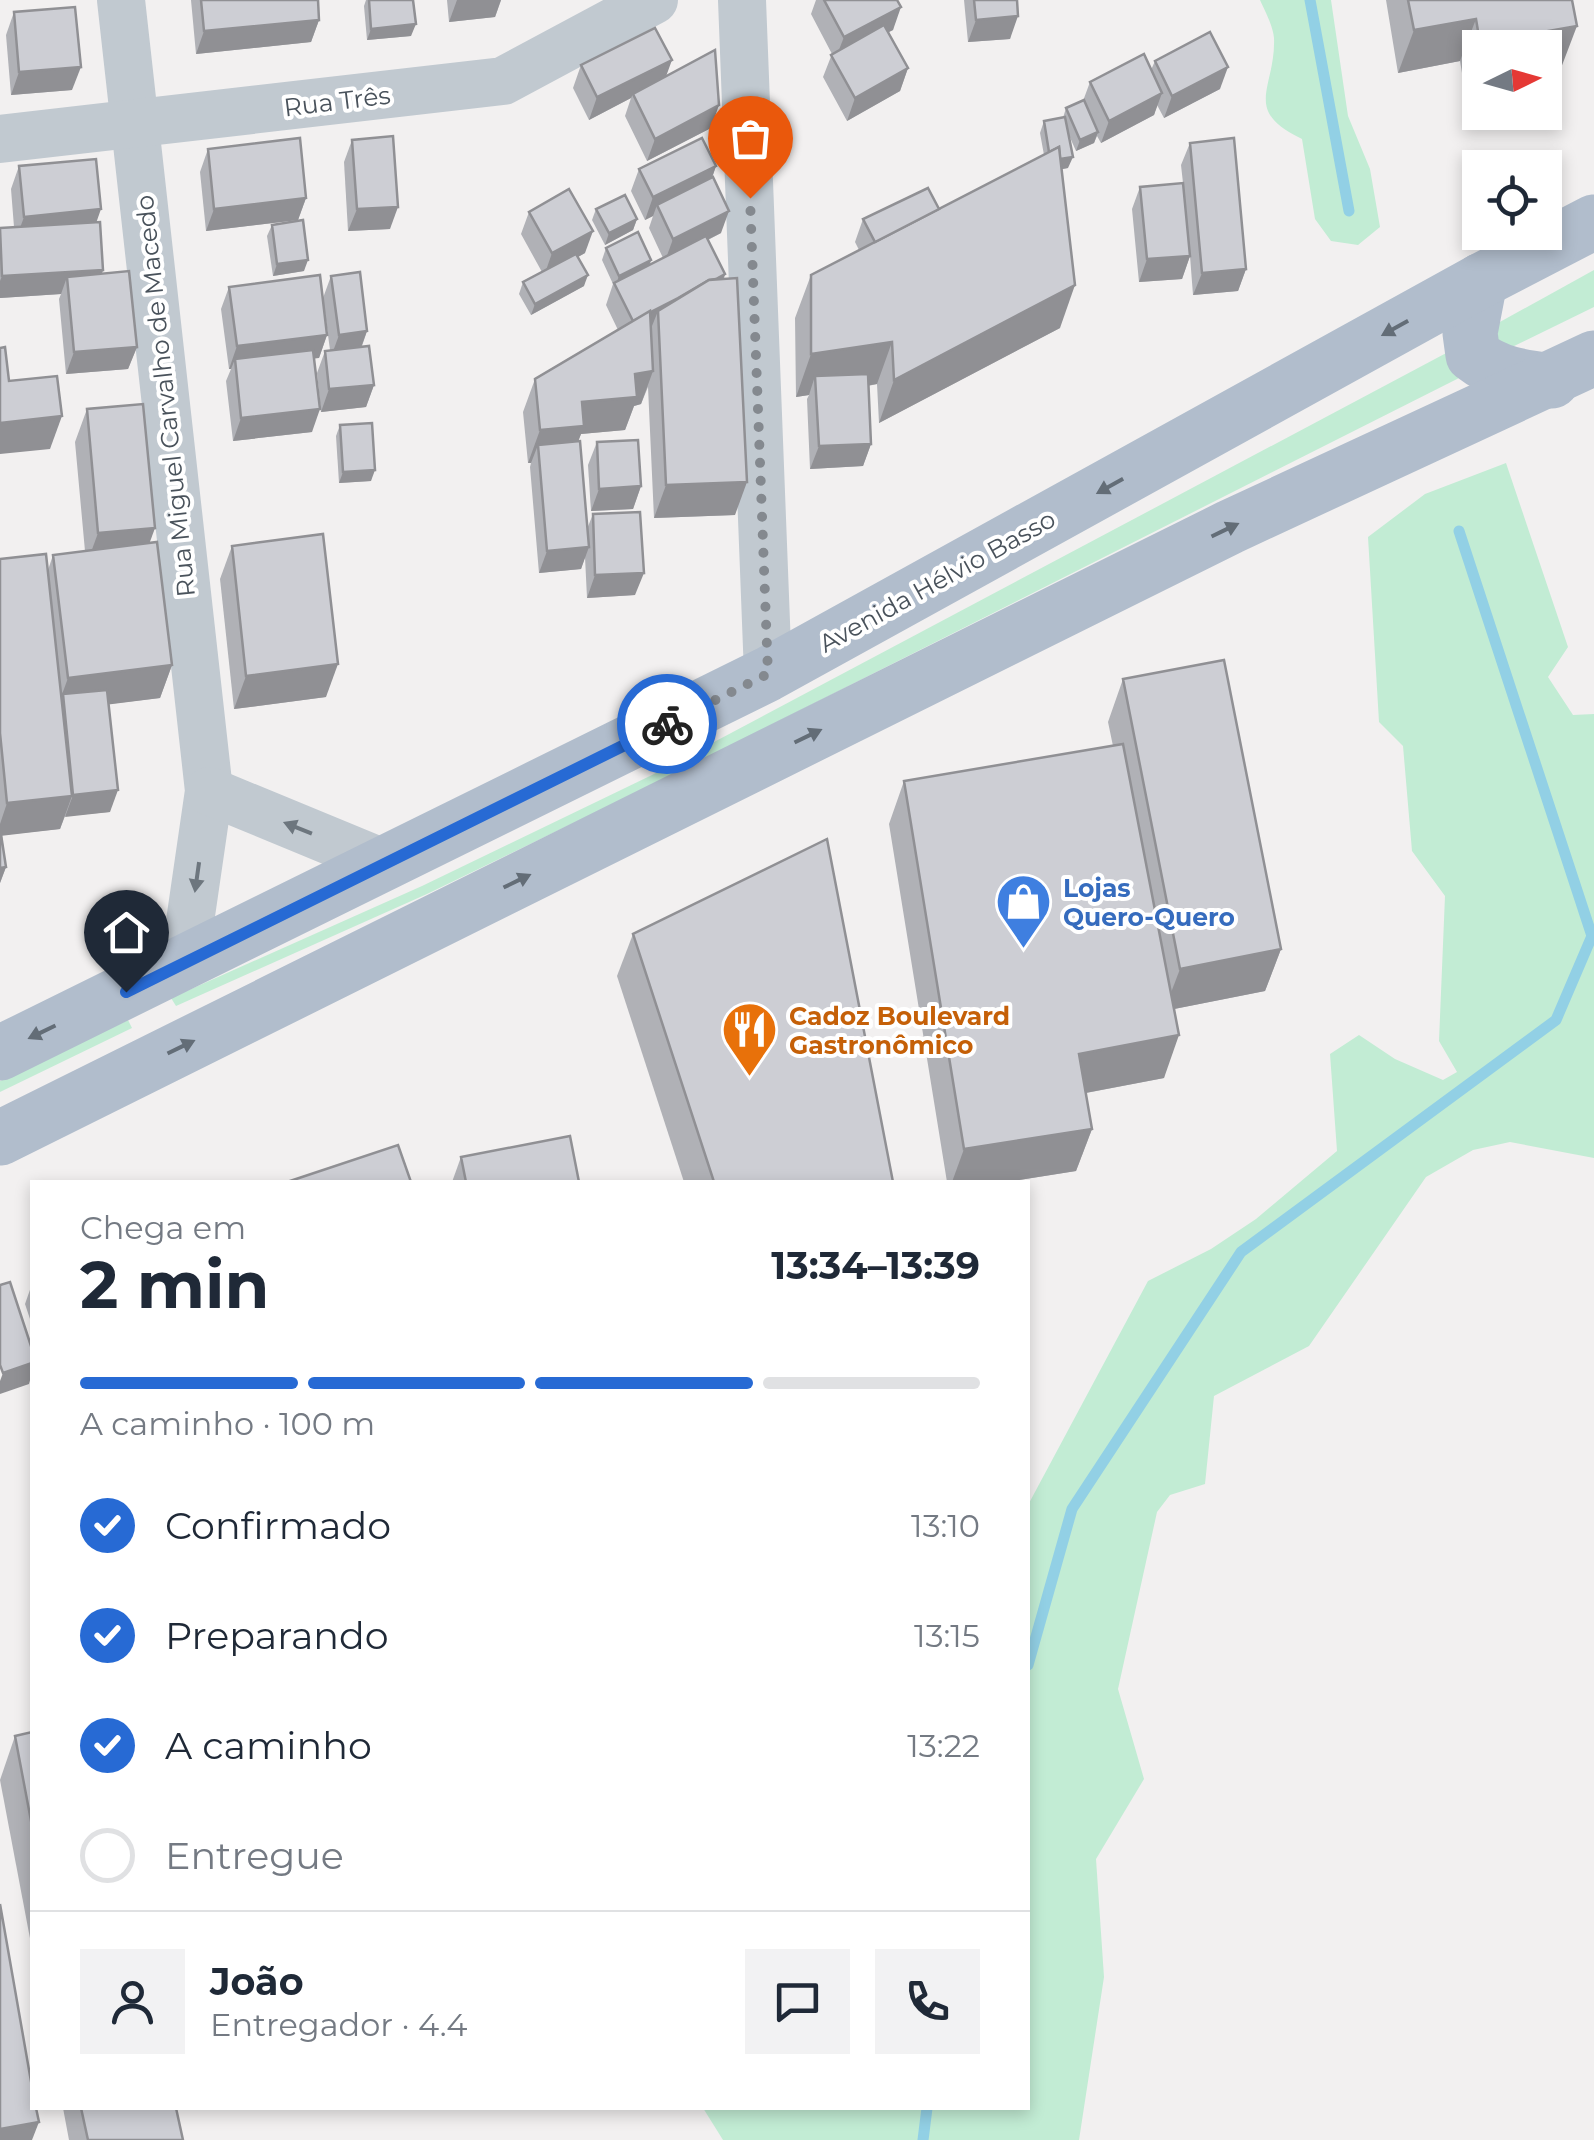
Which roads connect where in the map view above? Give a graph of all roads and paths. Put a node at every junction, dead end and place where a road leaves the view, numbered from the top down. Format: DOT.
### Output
graph roads {
  1 [pos="121,0"];
  2 [pos="654,0"];
  3 [pos="742,0"];
  4 [pos="135,124"];
  5 [pos="0,140"];
  6 [pos="1594,222"];
  7 [pos="1480,281"];
  8 [pos="1573,370"];
  9 [pos="768,674"];
  10 [pos="209,791"];
  11 [pos="386,864"];
  12 [pos="184,963"];
  13 [pos="0,1053"];
  14 [pos="0,1138"];
  1 -- 4 [label="street, Rua Miguel Carvalho de Macedo"];
  2 -- 4 [label="street, Rua Três"];
  3 -- 9 [label="street"];
  4 -- 5 [label="street, Rua Três"];
  4 -- 10 [label="street, Rua Miguel Carvalho de Macedo"];
  6 -- 7 [label="main road, Avenida Hélvio Basso"];
  7 -- 8 [label="main road"];
  7 -- 9 [label="main road, Avenida Hélvio Basso, one-way"];
  14 -- 8 [label="main road, one-way"];
  9 -- 11 [label="main road, Avenida Hélvio Basso"];
  11 -- 10 [label="street, one-way"];
  10 -- 12 [label="street, Rua Miguel Carvalho de Macedo, one-way"];
  11 -- 12 [label="main road, Avenida Hélvio Basso"];
  12 -- 13 [label="main road, Avenida Hélvio Basso, one-way"];
}
